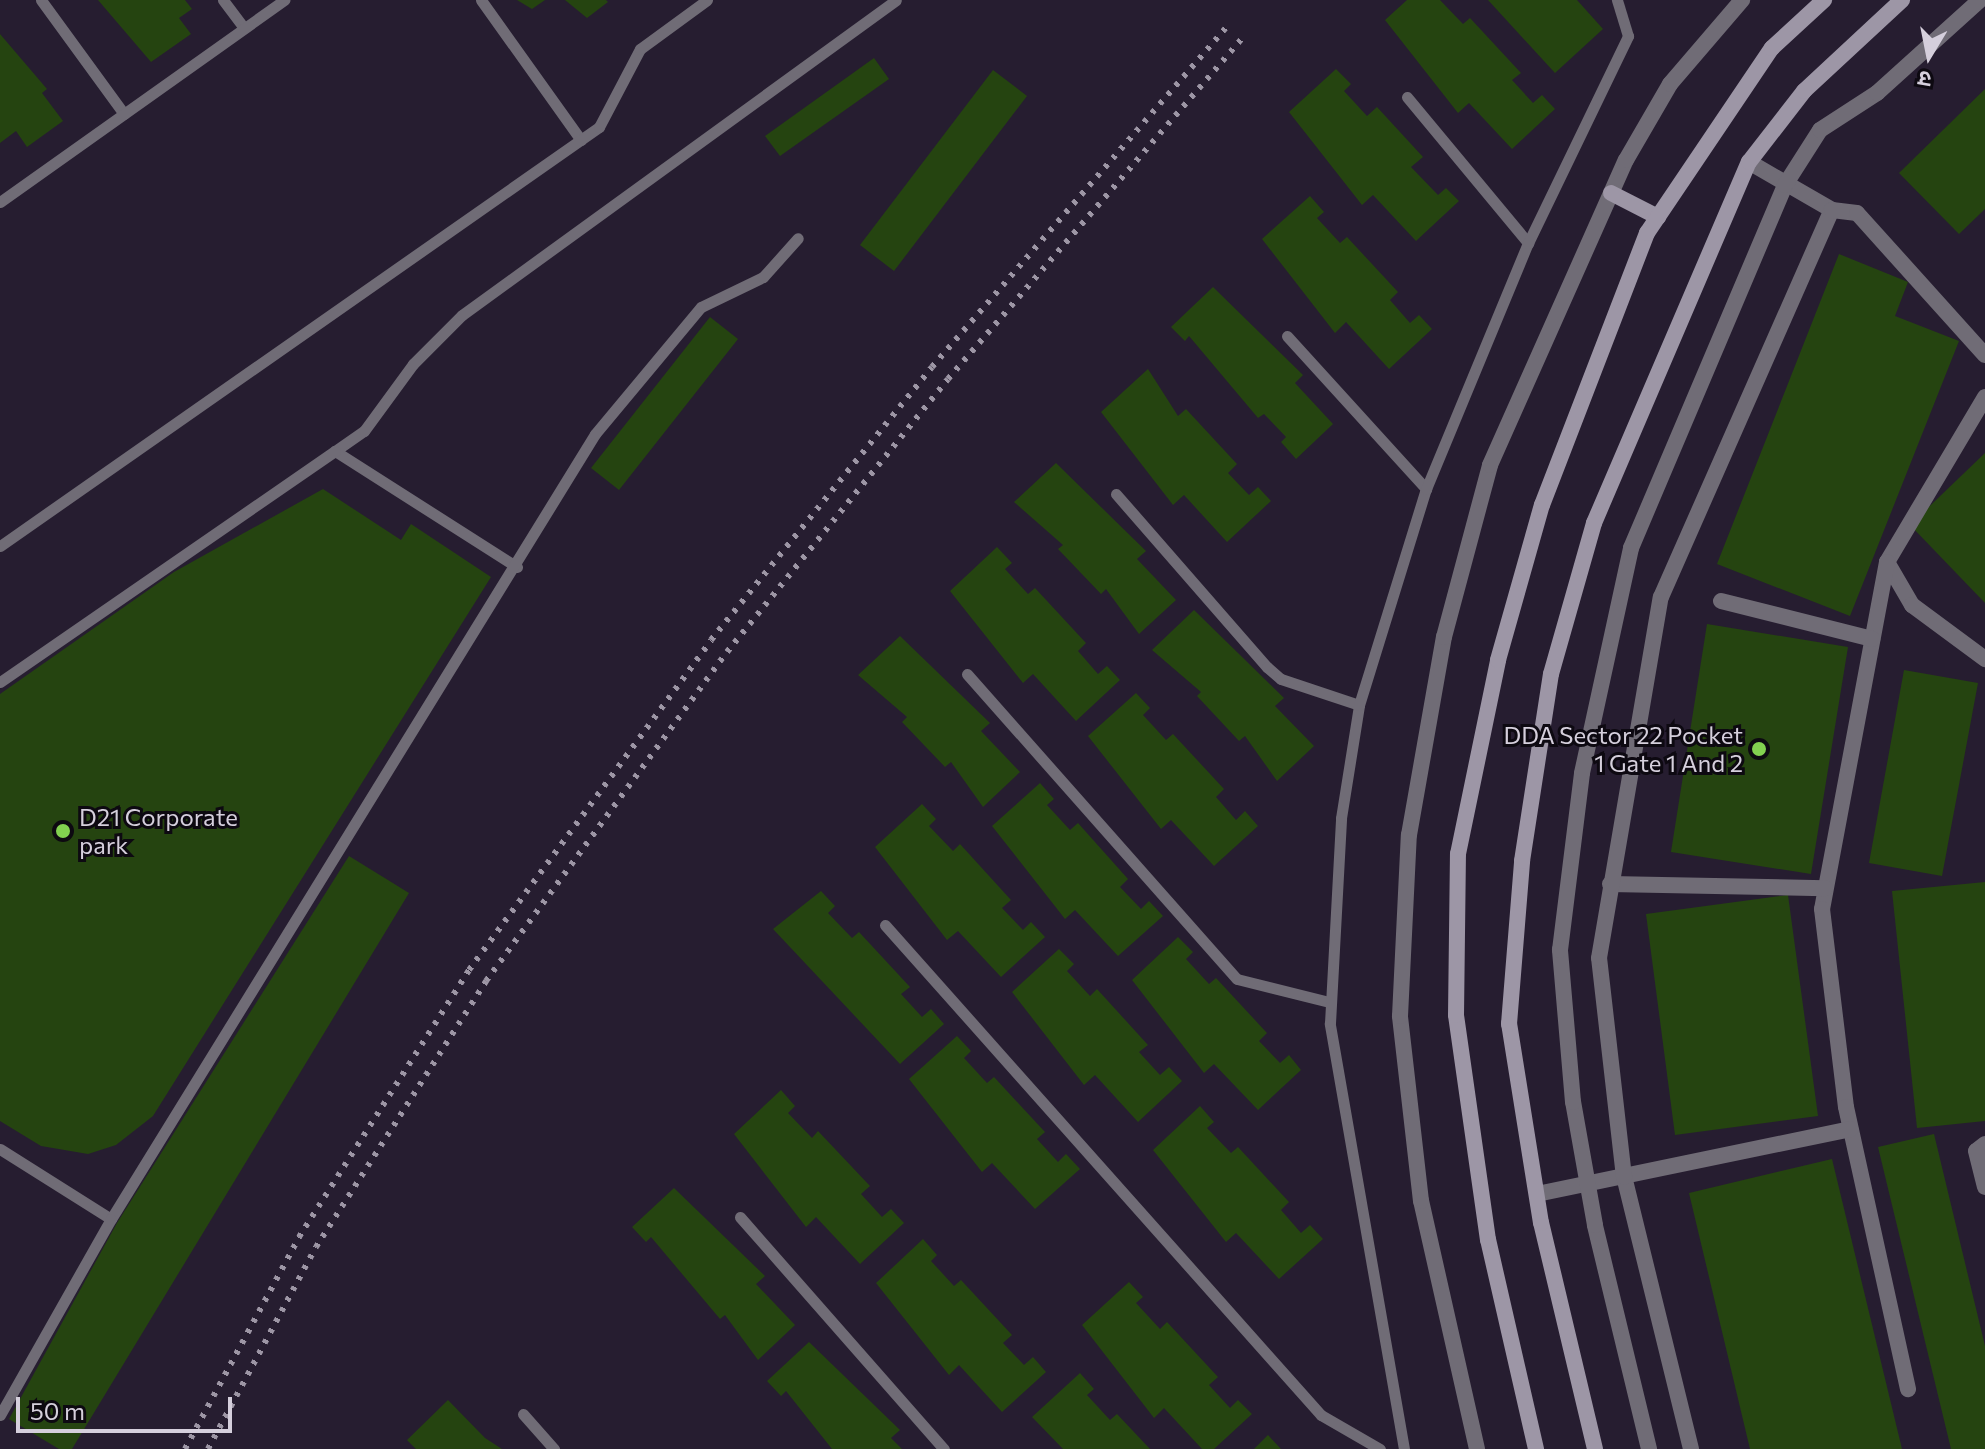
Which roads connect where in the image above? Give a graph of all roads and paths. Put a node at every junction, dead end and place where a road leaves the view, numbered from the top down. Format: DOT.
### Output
graph roads {
  1 [pos="41,0"];
  2 [pos="223,0"];
  3 [pos="284,0"];
  4 [pos="481,0"];
  5 [pos="707,0"];
  6 [pos="896,0"];
  7 [pos="1617,0"];
  8 [pos="1742,0"];
  9 [pos="1824,0"];
  10 [pos="1902,0"];
  11 [pos="1980,0"];
  12 [pos="244,28"];
  13 [pos="1407,97"];
  14 [pos="124,114"];
  15 [pos="581,140"];
  16 [pos="1749,162"];
  17 [pos="1785,185"];
  18 [pos="1611,193"];
  19 [pos="1,201"];
  20 [pos="1832,210"];
  21 [pos="1658,217"];
  22 [pos="798,238"];
  23 [pos="1528,243"];
  24 [pos="1287,336"];
  25 [pos="1985,355"];
  26 [pos="1985,397"];
  27 [pos="335,451"];
  28 [pos="1426,489"];
  29 [pos="1116,494"];
  30 [pos="0,546"];
  31 [pos="1887,562"];
  32 [pos="517,567"];
  33 [pos="1721,601"];
  34 [pos="1872,639"];
  35 [pos="1985,659"];
  36 [pos="967,674"];
  37 [pos="0,682"];
  38 [pos="1359,705"];
  39 [pos="1610,884"];
  40 [pos="1825,888"];
  41 [pos="885,925"];
  42 [pos="1329,1002"];
  43 [pos="1850,1129"];
  44 [pos="1985,1144"];
  45 [pos="0,1149"];
  46 [pos="1624,1177"];
  47 [pos="1588,1185"];
  48 [pos="1985,1187"];
  49 [pos="1537,1194"];
  50 [pos="740,1217"];
  51 [pos="111,1219"];
  52 [pos="1908,1389"];
  53 [pos="523,1414"];
  54 [pos="0,1415"];
  55 [pos="554,1449"];
  56 [pos="944,1449"];
  57 [pos="1380,1449"];
  58 [pos="1404,1449"];
  59 [pos="1477,1449"];
  60 [pos="1536,1449"];
  61 [pos="1595,1449"];
  62 [pos="1649,1449"];
  63 [pos="1691,1449"];
  1 -- 14 [label="lane"];
  2 -- 12 [label="lane"];
  3 -- 12 [label="lane"];
  4 -- 15 [label="lane"];
  5 -- 15 [label="lane"];
  6 -- 27 [label="lane"];
  7 -- 23 [label="lane"];
  8 -- 18 [label="street"];
  9 -- 21 [label="main road"];
  10 -- 16 [label="main road"];
  11 -- 17 [label="street"];
  12 -- 14 [label="lane"];
  13 -- 23 [label="lane"];
  14 -- 19 [label="lane"];
  15 -- 30 [label="lane"];
  16 -- 17 [label="street"];
  16 -- 49 [label="main road"];
  17 -- 20 [label="street"];
  17 -- 47 [label="street"];
  18 -- 21 [label="main road"];
  18 -- 59 [label="street"];
  20 -- 25 [label="street"];
  20 -- 39 [label="street"];
  21 -- 60 [label="main road"];
  22 -- 32 [label="lane"];
  23 -- 28 [label="lane"];
  24 -- 28 [label="lane"];
  26 -- 31 [label="street"];
  27 -- 32 [label="lane"];
  27 -- 37 [label="lane"];
  28 -- 38 [label="lane"];
  29 -- 38 [label="lane"];
  31 -- 34 [label="street"];
  31 -- 35 [label="street"];
  32 -- 51 [label="lane"];
  33 -- 34 [label="street"];
  34 -- 40 [label="street"];
  36 -- 42 [label="lane"];
  38 -- 42 [label="lane"];
  39 -- 40 [label="street"];
  39 -- 46 [label="street"];
  40 -- 43 [label="street"];
  41 -- 57 [label="lane"];
  42 -- 58 [label="lane"];
  43 -- 46 [label="street"];
  43 -- 52 [label="street"];
  44 -- 48 [label="street"];
  45 -- 51 [label="lane"];
  46 -- 47 [label="street"];
  46 -- 63 [label="street"];
  47 -- 49 [label="street"];
  47 -- 62 [label="street"];
  49 -- 61 [label="main road"];
  50 -- 56 [label="lane"];
  51 -- 54 [label="lane"];
  53 -- 55 [label="lane"];
}
